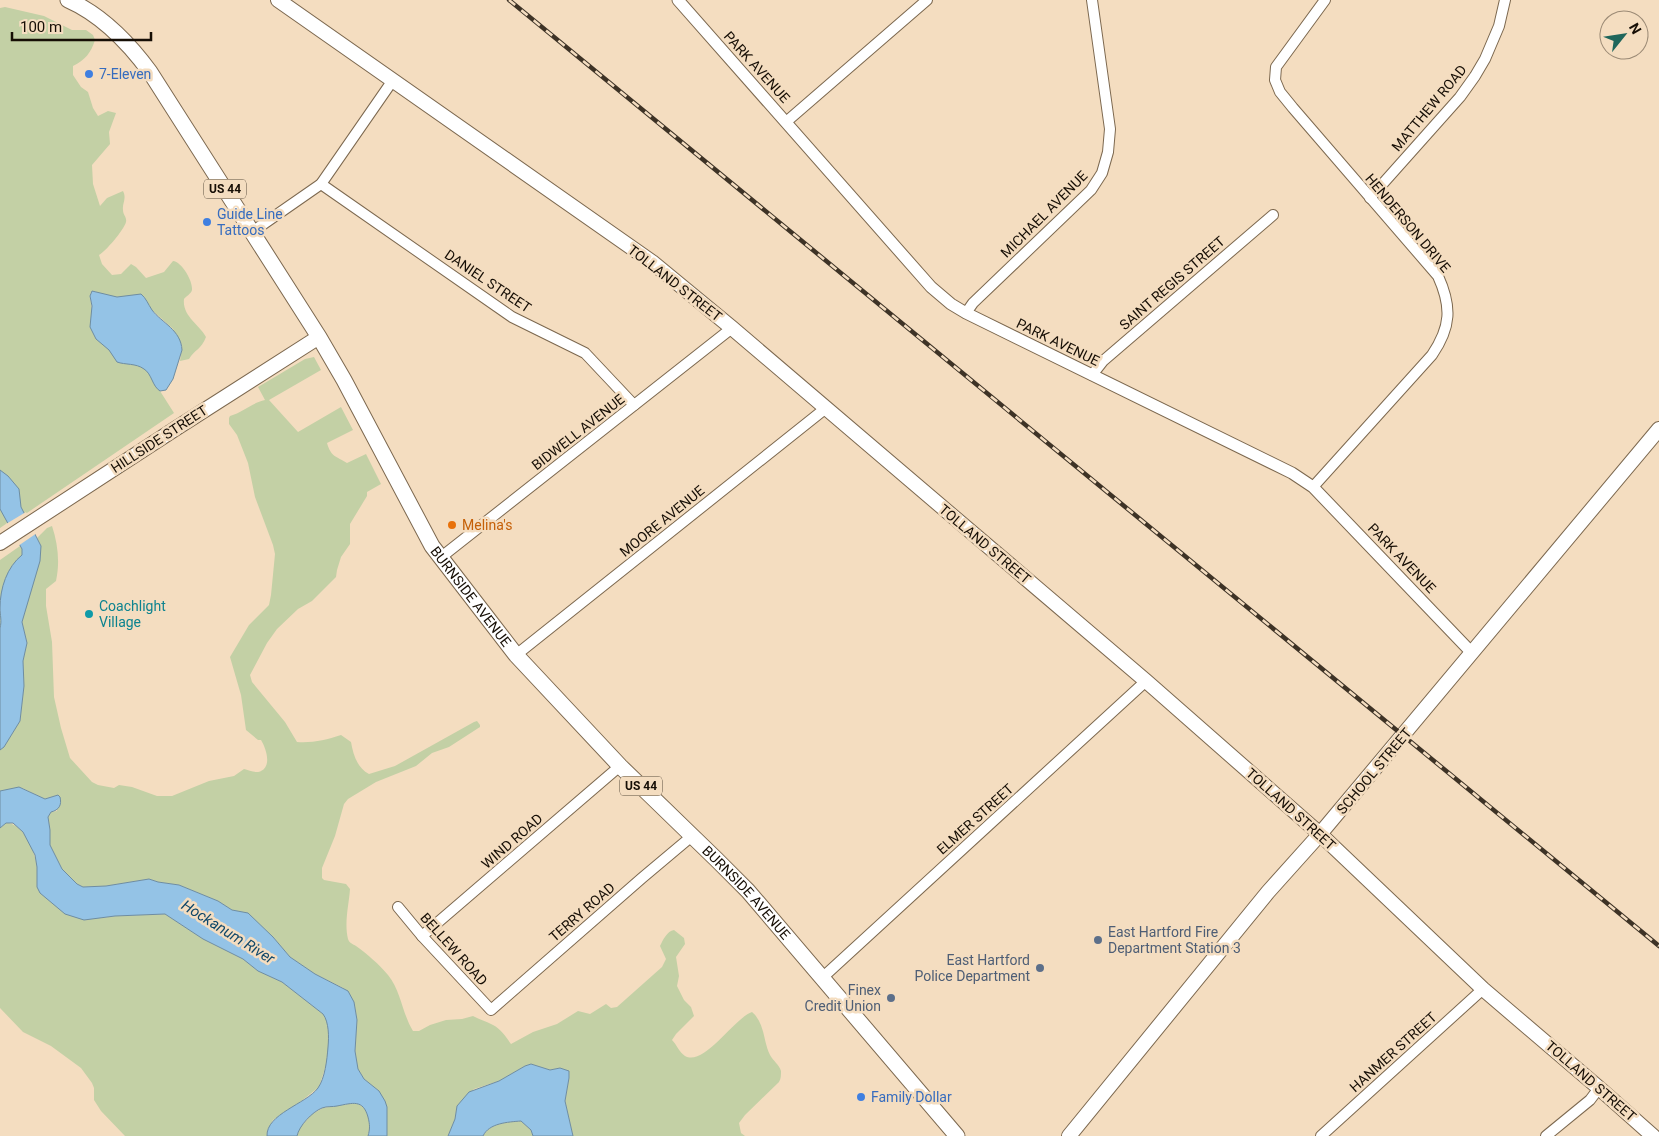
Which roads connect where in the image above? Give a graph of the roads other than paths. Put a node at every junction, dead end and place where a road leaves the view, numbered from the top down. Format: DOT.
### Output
graph roads {
  1 [pos="68,0"];
  2 [pos="278,0"];
  3 [pos="678,0"];
  4 [pos="927,0"];
  5 [pos="1092,0"];
  6 [pos="1325,0"];
  7 [pos="1505,0"];
  8 [pos="393,80"];
  9 [pos="786,122"];
  10 [pos="321,184"];
  11 [pos="1370,198"];
  12 [pos="1273,215"];
  13 [pos="252,232"];
  14 [pos="966,314"];
  15 [pos="732,328"];
  16 [pos="319,337"];
  17 [pos="1092,375"];
  18 [pos="634,405"];
  19 [pos="826,408"];
  20 [pos="1657,436"];
  21 [pos="1313,487"];
  22 [pos="4,540"];
  23 [pos="440,558"];
  24 [pos="1472,653"];
  25 [pos="516,655"];
  26 [pos="1146,681"];
  27 [pos="620,766"];
  28 [pos="1320,834"];
  29 [pos="692,836"];
  30 [pos="398,907"];
  31 [pos="422,936"];
  32 [pos="822,978"];
  33 [pos="1483,989"];
  34 [pos="491,1010"];
  35 [pos="1599,1088"];
  36 [pos="957,1136"];
  37 [pos="1069,1136"];
  38 [pos="1321,1136"];
  39 [pos="1546,1136"];
  40 [pos="1653,1136"];
  1 -- 13 [label="main road, BURNSIDE AVENUE / US 44"];
  2 -- 8 [label="main road, TOLLAND STREET"];
  3 -- 9 [label="street, PARK AVENUE"];
  4 -- 9 [label="street"];
  5 -- 14 [label="street, MICHAEL AVENUE"];
  6 -- 11 [label="street, HENDERSON DRIVE"];
  7 -- 11 [label="street, MATTHEW ROAD"];
  8 -- 10 [label="street"];
  8 -- 15 [label="main road, TOLLAND STREET"];
  9 -- 14 [label="street, PARK AVENUE"];
  10 -- 13 [label="street"];
  10 -- 18 [label="street, DANIEL STREET"];
  11 -- 21 [label="street, HENDERSON DRIVE"];
  12 -- 17 [label="street, SAINT REGIS STREET"];
  13 -- 16 [label="main road, BURNSIDE AVENUE / US 44"];
  14 -- 17 [label="street, PARK AVENUE"];
  15 -- 18 [label="street, BIDWELL AVENUE"];
  15 -- 19 [label="main road, TOLLAND STREET"];
  16 -- 22 [label="main road, HILLSIDE STREET"];
  16 -- 23 [label="main road, BURNSIDE AVENUE / US 44"];
  17 -- 21 [label="street, PARK AVENUE"];
  18 -- 23 [label="street, BIDWELL AVENUE"];
  19 -- 25 [label="street, MOORE AVENUE"];
  19 -- 26 [label="main road, TOLLAND STREET"];
  20 -- 24 [label="main road, SCHOOL STREET"];
  21 -- 24 [label="street, PARK AVENUE"];
  23 -- 25 [label="main road, BURNSIDE AVENUE / US 44"];
  24 -- 28 [label="main road, SCHOOL STREET"];
  25 -- 27 [label="main road, BURNSIDE AVENUE / US 44"];
  26 -- 28 [label="main road, TOLLAND STREET"];
  26 -- 32 [label="street, ELMER STREET"];
  27 -- 29 [label="main road, BURNSIDE AVENUE / US 44"];
  27 -- 31 [label="street, WIND ROAD"];
  28 -- 33 [label="main road, TOLLAND STREET"];
  28 -- 37 [label="main road, SCHOOL STREET"];
  29 -- 32 [label="main road, BURNSIDE AVENUE / US 44"];
  29 -- 34 [label="street, TERRY ROAD"];
  30 -- 31 [label="street, BELLEW ROAD"];
  31 -- 34 [label="street, BELLEW ROAD"];
  32 -- 36 [label="main road, BURNSIDE AVENUE / US 44"];
  33 -- 35 [label="main road, TOLLAND STREET"];
  33 -- 38 [label="street, HANMER STREET"];
  35 -- 39 [label="street"];
  35 -- 40 [label="main road, TOLLAND STREET"];
}
